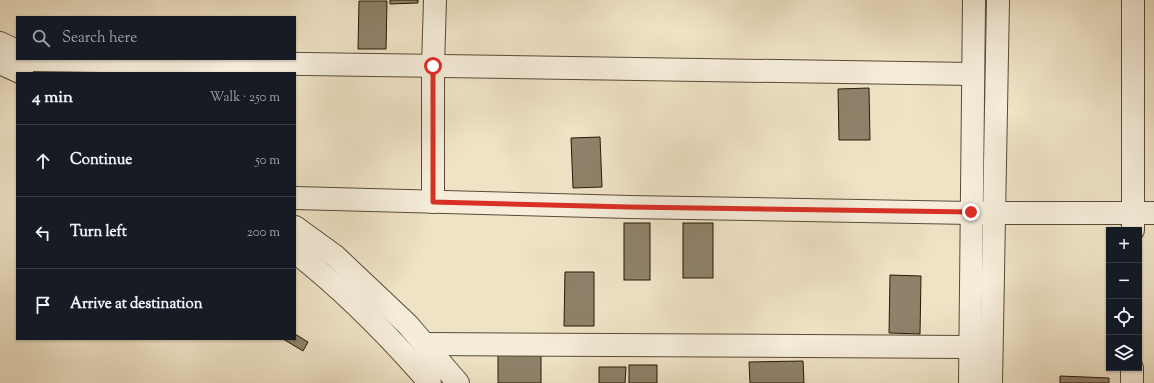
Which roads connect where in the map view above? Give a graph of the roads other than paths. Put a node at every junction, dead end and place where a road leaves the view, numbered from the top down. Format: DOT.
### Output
graph roads {
  1 [pos="435,0"];
  2 [pos="974,0"];
  3 [pos="998,0"];
  4 [pos="1133,0"];
  5 [pos="0,43"];
  6 [pos="16,54"];
  7 [pos="26,61"];
  8 [pos="0,63"];
  9 [pos="433,66"];
  10 [pos="54,72"];
  11 [pos="973,74"];
  12 [pos="296,198"];
  13 [pos="433,202"];
  14 [pos="971,212"];
  15 [pos="994,212"];
  16 [pos="1154,213"];
  17 [pos="1133,221"];
  18 [pos="296,228"];
  19 [pos="296,253"];
  20 [pos="424,344"];
  21 [pos="970,346"];
  22 [pos="1132,371"];
  23 [pos="430,383"];
  24 [pos="458,383"];
  25 [pos="970,383"];
  26 [pos="991,383"];
  27 [pos="1132,383"];
  1 -- 9 [label="street"];
  2 -- 11 [label="street"];
  3 -- 15 [label="street"];
  4 -- 17 [label="street"];
  5 -- 6 [label="street"];
  7 -- 8 [label="street"];
  7 -- 9 [label="street"];
  7 -- 10 [label="street"];
  9 -- 11 [label="street"];
  9 -- 13 [label="street"];
  11 -- 14 [label="street"];
  12 -- 13 [label="street"];
  13 -- 14 [label="street"];
  14 -- 15 [label="street"];
  14 -- 21 [label="street"];
  15 -- 17 [label="street"];
  15 -- 26 [label="street"];
  16 -- 17 [label="street"];
  18 -- 20 [label="street"];
  19 -- 23 [label="street"];
  20 -- 21 [label="street"];
  20 -- 24 [label="street"];
  21 -- 25 [label="street"];
  22 -- 27 [label="street"];
}
